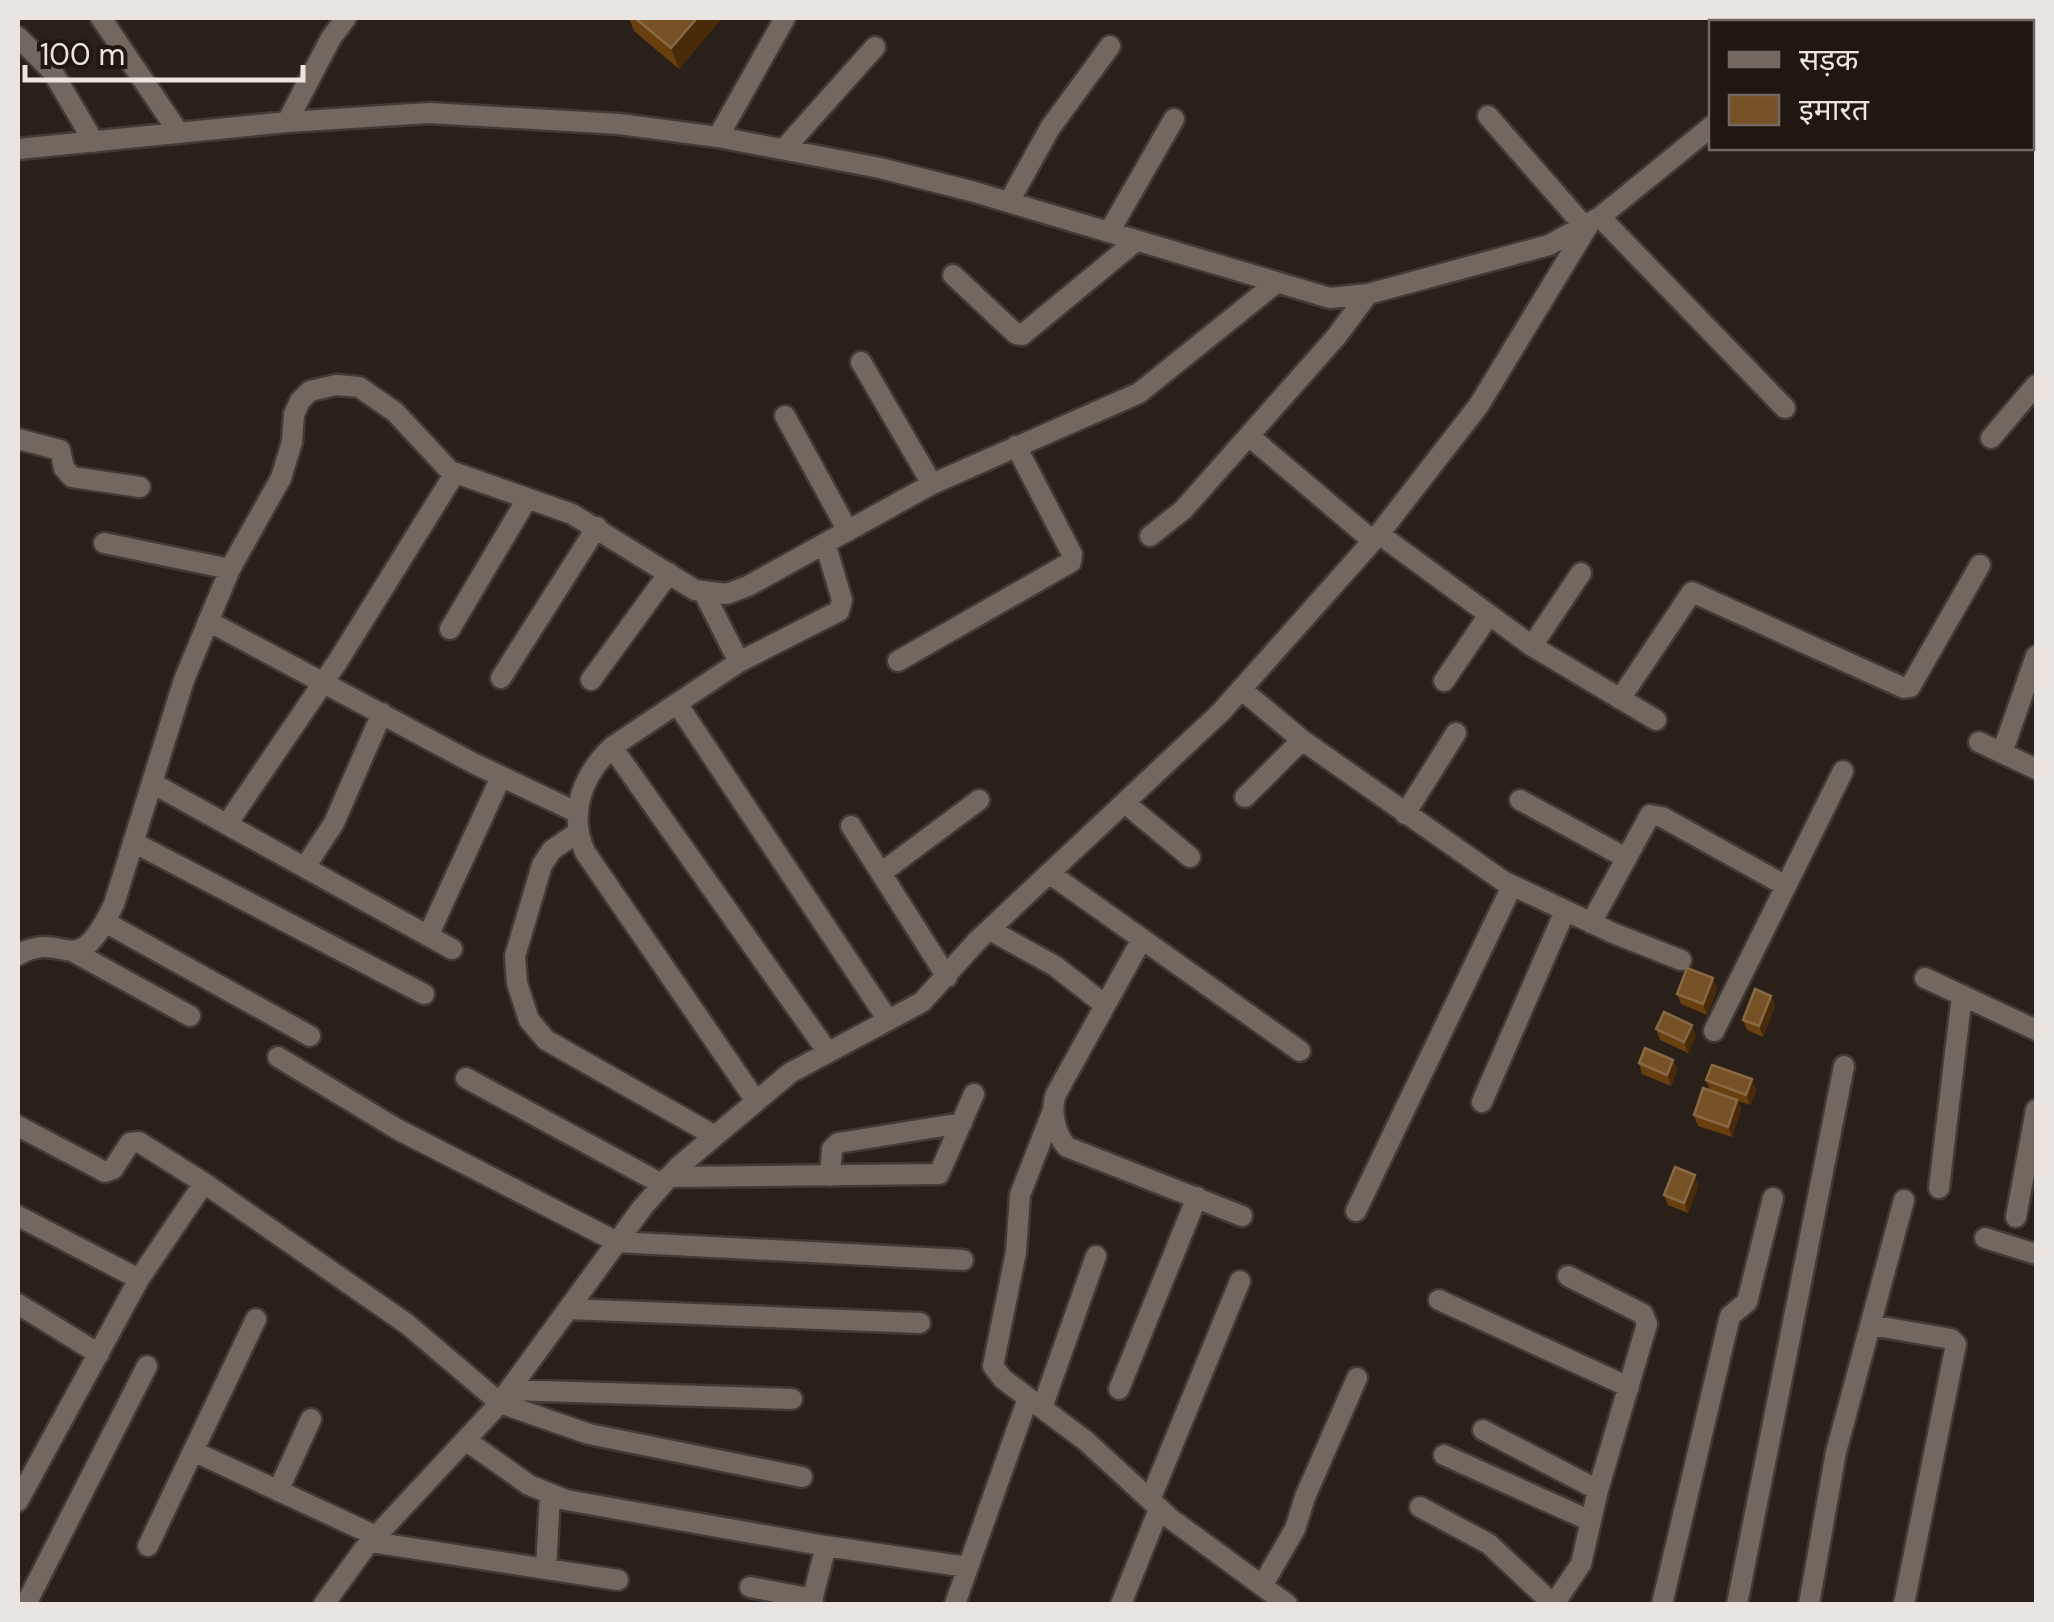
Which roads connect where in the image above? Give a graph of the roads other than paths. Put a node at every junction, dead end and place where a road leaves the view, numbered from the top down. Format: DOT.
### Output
graph roads {
  1 [pos="101,18"];
  2 [pos="346,18"];
  3 [pos="785,18"];
  4 [pos="18,37"];
  5 [pos="1110,46"];
  6 [pos="875,48"];
  7 [pos="1488,116"];
  8 [pos="1174,118"];
  9 [pos="287,122"];
  10 [pos="1709,128"];
  11 [pos="179,133"];
  12 [pos="718,137"];
  13 [pos="94,142"];
  14 [pos="18,149"];
  15 [pos="784,150"];
  16 [pos="1009,202"];
  17 [pos="1591,223"];
  18 [pos="1110,232"];
  19 [pos="1136,240"];
  20 [pos="954,276"];
  21 [pos="1276,283"];
  22 [pos="1368,294"];
  23 [pos="860,362"];
  24 [pos="2036,384"];
  25 [pos="1785,408"];
  26 [pos="785,416"];
  27 [pos="1249,436"];
  28 [pos="1991,438"];
  29 [pos="18,439"];
  30 [pos="1016,446"];
  31 [pos="454,473"];
  32 [pos="932,484"];
  33 [pos="140,487"];
  34 [pos="527,499"];
  35 [pos="597,527"];
  36 [pos="848,531"];
  37 [pos="1150,536"];
  38 [pos="1376,537"];
  39 [pos="104,542"];
  40 [pos="825,544"];
  41 [pos="1980,565"];
  42 [pos="230,569"];
  43 [pos="1580,573"];
  44 [pos="669,574"];
  45 [pos="704,593"];
  46 [pos="1489,615"];
  47 [pos="208,621"];
  48 [pos="450,629"];
  49 [pos="1532,646"];
  50 [pos="2036,656"];
  51 [pos="898,661"];
  52 [pos="739,662"];
  53 [pos="500,678"];
  54 [pos="591,680"];
  55 [pos="324,682"];
  56 [pos="1444,682"];
  57 [pos="1241,689"];
  58 [pos="1620,699"];
  59 [pos="678,704"];
  60 [pos="382,713"];
  61 [pos="1656,720"];
  62 [pos="1456,732"];
  63 [pos="1302,740"];
  64 [pos="1978,742"];
  65 [pos="612,747"];
  66 [pos="2002,753"];
  67 [pos="2036,769"];
  68 [pos="1843,772"];
  69 [pos="502,777"];
  70 [pos="152,782"];
  71 [pos="1245,797"];
  72 [pos="979,800"];
  73 [pos="1520,800"];
  74 [pos="1125,803"];
  75 [pos="1405,814"];
  76 [pos="577,823"];
  77 [pos="227,824"];
  78 [pos="851,826"];
  79 [pos="133,842"];
  80 [pos="1190,857"];
  81 [pos="1626,858"];
  82 [pos="305,867"];
  83 [pos="880,873"];
  84 [pos="1050,873"];
  85 [pos="1512,886"];
  86 [pos="1786,886"];
  87 [pos="1565,911"];
  88 [pos="105,922"];
  89 [pos="1592,923"];
  90 [pos="990,930"];
  91 [pos="18,933"];
  92 [pos="428,936"];
  93 [pos="1142,939"];
  94 [pos="44,948"];
  95 [pos="452,949"];
  96 [pos="74,952"];
  97 [pos="18,955"];
  98 [pos="1681,960"];
  99 [pos="947,977"];
  100 [pos="1925,978"];
  101 [pos="424,994"];
  102 [pos="1962,995"];
  103 [pos="1105,1005"];
  104 [pos="190,1016"];
  105 [pos="888,1020"];
  106 [pos="2036,1030"];
  107 [pos="1714,1032"];
  108 [pos="310,1036"];
  109 [pos="1300,1051"];
  110 [pos="827,1052"];
  111 [pos="278,1057"];
  112 [pos="1844,1066"];
  113 [pos="466,1078"];
  114 [pos="974,1094"];
  115 [pos="756,1101"];
  116 [pos="1482,1102"];
  117 [pos="1053,1110"];
  118 [pos="2036,1110"];
  119 [pos="962,1124"];
  120 [pos="18,1126"];
  121 [pos="715,1136"];
  122 [pos="830,1176"];
  123 [pos="665,1181"];
  124 [pos="204,1183"];
  125 [pos="1940,1188"];
  126 [pos="1197,1196"];
  127 [pos="1773,1198"];
  128 [pos="1904,1200"];
  129 [pos="1356,1211"];
  130 [pos="18,1216"];
  131 [pos="1242,1216"];
  132 [pos="2016,1217"];
  133 [pos="1985,1238"];
  134 [pos="618,1242"];
  135 [pos="2036,1254"];
  136 [pos="1096,1256"];
  137 [pos="963,1260"];
  138 [pos="1568,1276"];
  139 [pos="139,1279"];
  140 [pos="1240,1281"];
  141 [pos="1439,1300"];
  142 [pos="18,1304"];
  143 [pos="568,1309"];
  144 [pos="256,1319"];
  145 [pos="920,1323"];
  146 [pos="1871,1324"];
  147 [pos="99,1354"];
  148 [pos="147,1366"];
  149 [pos="1357,1378"];
  150 [pos="1628,1387"];
  151 [pos="1119,1390"];
  152 [pos="505,1396"];
  153 [pos="792,1399"];
  154 [pos="1035,1403"];
  155 [pos="311,1419"];
  156 [pos="1482,1430"];
  157 [pos="468,1441"];
  158 [pos="195,1452"];
  159 [pos="1444,1454"];
  160 [pos="802,1477"];
  161 [pos="1598,1490"];
  162 [pos="278,1491"];
  163 [pos="550,1494"];
  164 [pos="18,1501"];
  165 [pos="1154,1505"];
  166 [pos="1420,1507"];
  167 [pos="1591,1522"];
  168 [pos="373,1539"];
  169 [pos="148,1546"];
  170 [pos="826,1546"];
  171 [pos="967,1566"];
  172 [pos="546,1569"];
  173 [pos="618,1580"];
  174 [pos="1262,1586"];
  175 [pos="750,1587"];
  176 [pos="30,1600"];
  177 [pos="812,1602"];
  178 [pos="324,1604"];
  179 [pos="955,1604"];
  180 [pos="1121,1604"];
  181 [pos="1286,1604"];
  182 [pos="1554,1604"];
  183 [pos="1662,1604"];
  184 [pos="1737,1604"];
  185 [pos="1809,1604"];
  186 [pos="1904,1604"];
  1 -- 11 [label="street"];
  2 -- 9 [label="street"];
  3 -- 12 [label="street"];
  4 -- 13 [label="street"];
  5 -- 16 [label="street"];
  6 -- 15 [label="street"];
  7 -- 17 [label="street"];
  8 -- 18 [label="street"];
  9 -- 11 [label="street"];
  9 -- 12 [label="street"];
  10 -- 17 [label="street"];
  11 -- 13 [label="street"];
  12 -- 15 [label="street"];
  13 -- 14 [label="street"];
  15 -- 16 [label="street"];
  16 -- 18 [label="street"];
  17 -- 22 [label="street"];
  17 -- 25 [label="street"];
  17 -- 38 [label="street"];
  18 -- 19 [label="street"];
  19 -- 20 [label="street"];
  19 -- 21 [label="street"];
  21 -- 22 [label="street"];
  21 -- 30 [label="street"];
  22 -- 27 [label="street"];
  23 -- 32 [label="street"];
  24 -- 28 [label="street"];
  26 -- 36 [label="street"];
  27 -- 37 [label="street"];
  27 -- 38 [label="street"];
  29 -- 33 [label="street"];
  30 -- 32 [label="street"];
  30 -- 51 [label="street"];
  31 -- 34 [label="street"];
  31 -- 42 [label="street"];
  31 -- 55 [label="street"];
  32 -- 36 [label="street"];
  34 -- 35 [label="street"];
  34 -- 48 [label="street"];
  35 -- 44 [label="street"];
  35 -- 53 [label="street"];
  36 -- 40 [label="street"];
  38 -- 46 [label="street"];
  38 -- 57 [label="street"];
  39 -- 42 [label="street"];
  40 -- 45 [label="street"];
  40 -- 52 [label="street"];
  41 -- 58 [label="street"];
  42 -- 47 [label="street"];
  43 -- 49 [label="street"];
  44 -- 45 [label="street"];
  44 -- 54 [label="street"];
  45 -- 52 [label="street"];
  46 -- 49 [label="street"];
  46 -- 56 [label="street"];
  47 -- 55 [label="street"];
  47 -- 70 [label="street"];
  49 -- 58 [label="street"];
  50 -- 66 [label="street"];
  52 -- 59 [label="street"];
  55 -- 60 [label="street"];
  55 -- 77 [label="street"];
  57 -- 63 [label="street"];
  57 -- 74 [label="street"];
  58 -- 61 [label="street"];
  59 -- 65 [label="street"];
  59 -- 105 [label="street"];
  60 -- 69 [label="street"];
  60 -- 82 [label="street"];
  62 -- 75 [label="street"];
  63 -- 71 [label="street"];
  63 -- 75 [label="street"];
  64 -- 66 [label="street"];
  65 -- 76 [label="street"];
  65 -- 110 [label="street"];
  66 -- 67 [label="street"];
  68 -- 86 [label="street"];
  69 -- 76 [label="street"];
  69 -- 92 [label="street"];
  70 -- 77 [label="street"];
  70 -- 79 [label="street"];
  72 -- 83 [label="street"];
  73 -- 81 [label="street"];
  74 -- 80 [label="street"];
  74 -- 84 [label="street"];
  75 -- 85 [label="street"];
  76 -- 115 [label="street"];
  76 -- 121 [label="street"];
  77 -- 82 [label="street"];
  78 -- 83 [label="street"];
  79 -- 88 [label="street"];
  79 -- 101 [label="street"];
  81 -- 86 [label="street"];
  81 -- 89 [label="street"];
  82 -- 92 [label="street"];
  83 -- 99 [label="street"];
  84 -- 90 [label="street"];
  84 -- 93 [label="street"];
  85 -- 87 [label="street"];
  85 -- 129 [label="street"];
  86 -- 107 [label="street"];
  87 -- 89 [label="street"];
  87 -- 116 [label="street"];
  88 -- 96 [label="street"];
  88 -- 108 [label="street"];
  89 -- 98 [label="street"];
  90 -- 99 [label="street"];
  90 -- 103 [label="street"];
  91 -- 94 [label="street"];
  92 -- 95 [label="street"];
  93 -- 103 [label="street"];
  93 -- 109 [label="street"];
  94 -- 96 [label="street"];
  94 -- 97 [label="street"];
  96 -- 104 [label="street"];
  99 -- 105 [label="street"];
  100 -- 102 [label="street"];
  102 -- 106 [label="street"];
  102 -- 125 [label="street"];
  103 -- 117 [label="street"];
  105 -- 110 [label="street"];
  110 -- 115 [label="street"];
  111 -- 134 [label="street"];
  112 -- 184 [label="street"];
  113 -- 123 [label="street"];
  114 -- 119 [label="street"];
  115 -- 121 [label="street"];
  117 -- 126 [label="street"];
  117 -- 154 [label="street"];
  118 -- 132 [label="street"];
  119 -- 122 [label="street"];
  119 -- 122 [label="street"];
  120 -- 124 [label="street"];
  121 -- 123 [label="street"];
  122 -- 123 [label="street"];
  123 -- 134 [label="street"];
  124 -- 139 [label="street"];
  124 -- 152 [label="street"];
  126 -- 131 [label="street"];
  126 -- 151 [label="street"];
  127 -- 183 [label="street"];
  128 -- 146 [label="street"];
  130 -- 139 [label="street"];
  133 -- 135 [label="street"];
  134 -- 137 [label="street"];
  134 -- 143 [label="street"];
  136 -- 154 [label="street"];
  138 -- 150 [label="street"];
  139 -- 147 [label="street"];
  140 -- 165 [label="street"];
  141 -- 150 [label="street"];
  142 -- 147 [label="street"];
  143 -- 145 [label="street"];
  143 -- 152 [label="street"];
  144 -- 158 [label="street"];
  146 -- 185 [label="street"];
  146 -- 186 [label="street"];
  147 -- 164 [label="street"];
  148 -- 176 [label="street"];
  149 -- 174 [label="street"];
  150 -- 161 [label="street"];
  152 -- 153 [label="street"];
  152 -- 157 [label="street"];
  152 -- 160 [label="street"];
  154 -- 165 [label="street"];
  154 -- 171 [label="street"];
  155 -- 162 [label="street"];
  156 -- 161 [label="street"];
  157 -- 163 [label="street"];
  157 -- 168 [label="street"];
  158 -- 162 [label="street"];
  158 -- 169 [label="street"];
  159 -- 167 [label="street"];
  161 -- 167 [label="street"];
  162 -- 168 [label="street"];
  163 -- 170 [label="street"];
  163 -- 172 [label="street"];
  165 -- 174 [label="street"];
  165 -- 180 [label="street"];
  166 -- 182 [label="street"];
  167 -- 182 [label="street"];
  168 -- 172 [label="street"];
  168 -- 178 [label="street"];
  170 -- 171 [label="street"];
  170 -- 177 [label="street"];
  171 -- 179 [label="street"];
  172 -- 173 [label="street"];
  174 -- 181 [label="street"];
  175 -- 177 [label="street"];
}
